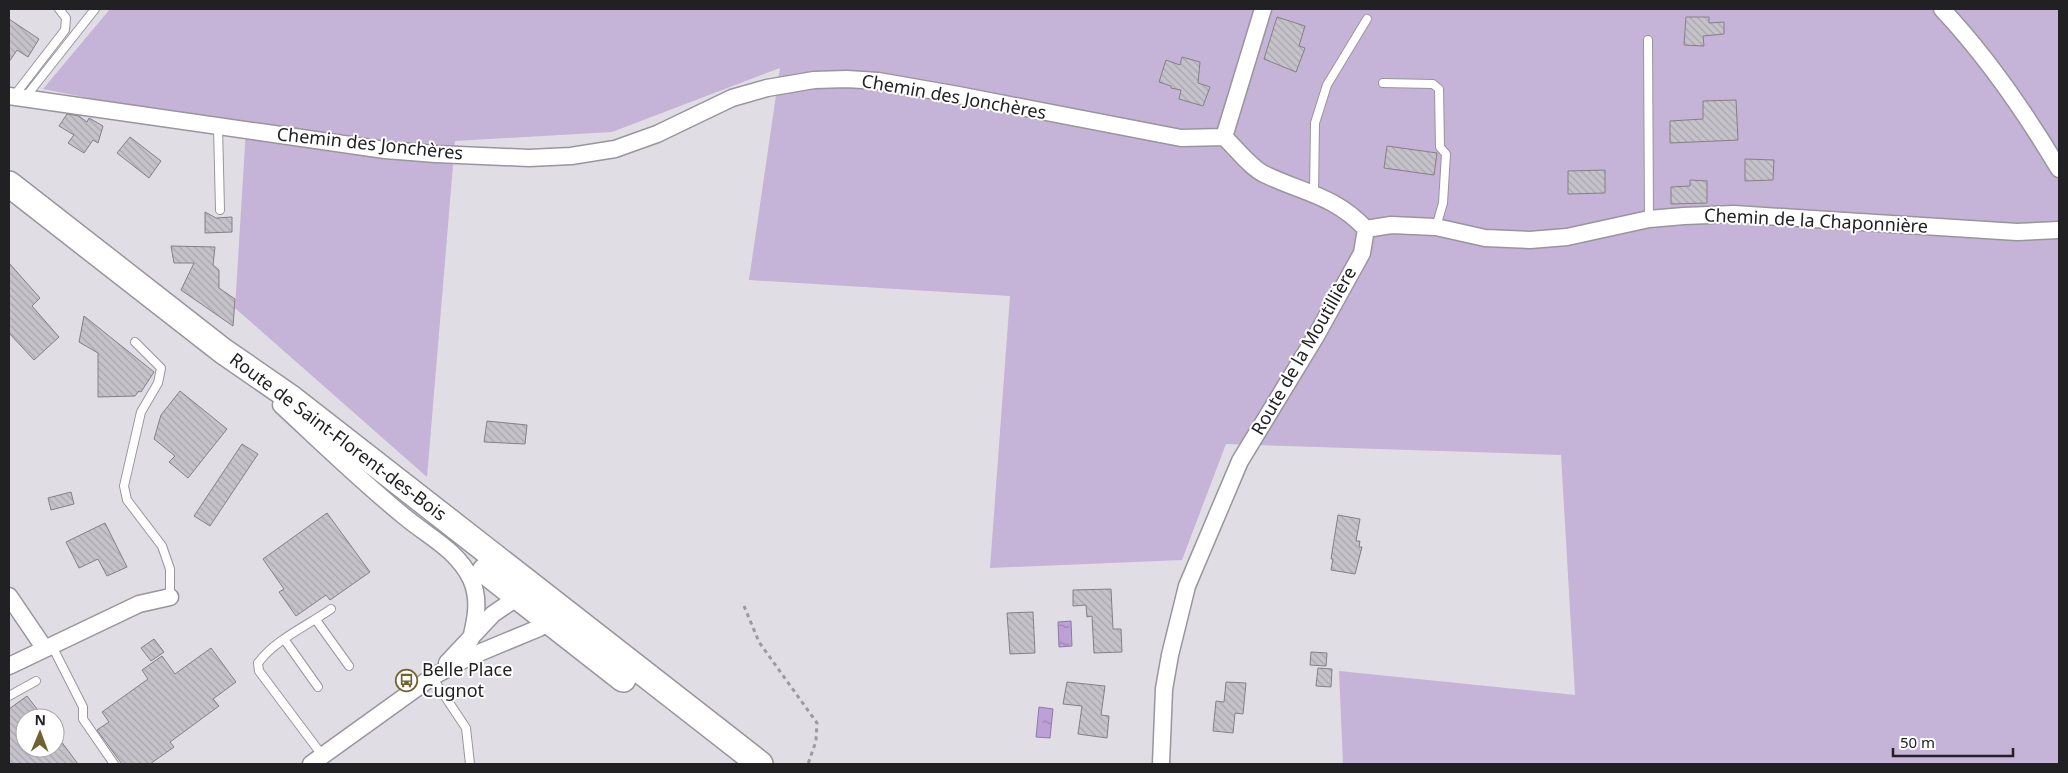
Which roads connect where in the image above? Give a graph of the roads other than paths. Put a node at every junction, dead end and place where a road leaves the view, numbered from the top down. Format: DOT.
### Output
graph roads {
  1 [pos="59,9"];
  2 [pos="95,9"];
  3 [pos="1264,9"];
  4 [pos="1942,9"];
  5 [pos="1367,18"];
  6 [pos="1648,40"];
  7 [pos="1383,83"];
  8 [pos="15,97"];
  9 [pos="218,127"];
  10 [pos="1224,137"];
  11 [pos="2059,169"];
  12 [pos="9,184"];
  13 [pos="1314,193"];
  14 [pos="220,210"];
  15 [pos="1649,219"];
  16 [pos="1436,227"];
  17 [pos="1366,229"];
  18 [pos="2059,230"];
  19 [pos="135,342"];
  20 [pos="223,351"];
  21 [pos="281,405"];
  22 [pos="500,561"];
  23 [pos="9,596"];
  24 [pos="170,597"];
  25 [pos="536,608"];
  26 [pos="331,609"];
  27 [pos="316,620"];
  28 [pos="284,639"];
  29 [pos="471,639"];
  30 [pos="49,647"];
  31 [pos="9,666"];
  32 [pos="349,666"];
  33 [pos="432,676"];
  34 [pos="36,681"];
  35 [pos="318,687"];
  36 [pos="9,696"];
  37 [pos="682,704"];
  38 [pos="316,760"];
  39 [pos="114,764"];
  40 [pos="470,764"];
  41 [pos="737,764"];
  42 [pos="760,764"];
  43 [pos="1161,764"];
  1 -- 8 [label="lane"];
  2 -- 8 [label="lane"];
  3 -- 10 [label="street"];
  4 -- 11 [label="street"];
  5 -- 13 [label="lane"];
  6 -- 15 [label="lane"];
  7 -- 16 [label="lane"];
  8 -- 9 [label="street, Chemin des Jonchères"];
  9 -- 10 [label="street, Chemin des Jonchères"];
  9 -- 14 [label="lane"];
  10 -- 13 [label="street"];
  12 -- 20 [label="main road"];
  13 -- 17 [label="street"];
  15 -- 16 [label="street, Chemin de la Chaponnière"];
  15 -- 18 [label="street, Chemin de la Chaponnière"];
  16 -- 17 [label="street, Chemin de la Chaponnière"];
  17 -- 43 [label="street, Route de la Moutillière"];
  19 -- 24 [label="lane"];
  20 -- 21 [label="main road, Route de Saint-Florent-des-Bois"];
  20 -- 22 [label="main road, Route de Saint-Florent-des-Bois"];
  21 -- 25 [label="main road, Route de Saint-Florent-des-Bois"];
  21 -- 29 [label="street"];
  22 -- 25 [label="street"];
  22 -- 37 [label="main road, Route de Saint-Florent-des-Bois"];
  23 -- 30 [label="street"];
  24 -- 30 [label="street"];
  25 -- 29 [label="street"];
  25 -- 33 [label="street"];
  25 -- 37 [label="street"];
  25 -- 41 [label="main road, Route de Saint-Florent-des-Bois"];
  26 -- 27 [label="lane"];
  27 -- 28 [label="lane"];
  27 -- 32 [label="lane"];
  28 -- 35 [label="lane"];
  28 -- 38 [label="lane"];
  29 -- 33 [label="street"];
  30 -- 31 [label="street"];
  30 -- 39 [label="lane"];
  33 -- 38 [label="street"];
  33 -- 40 [label="lane"];
  34 -- 36 [label="lane"];
  37 -- 42 [label="main road, Route de Saint-Florent-des-Bois"];
}
